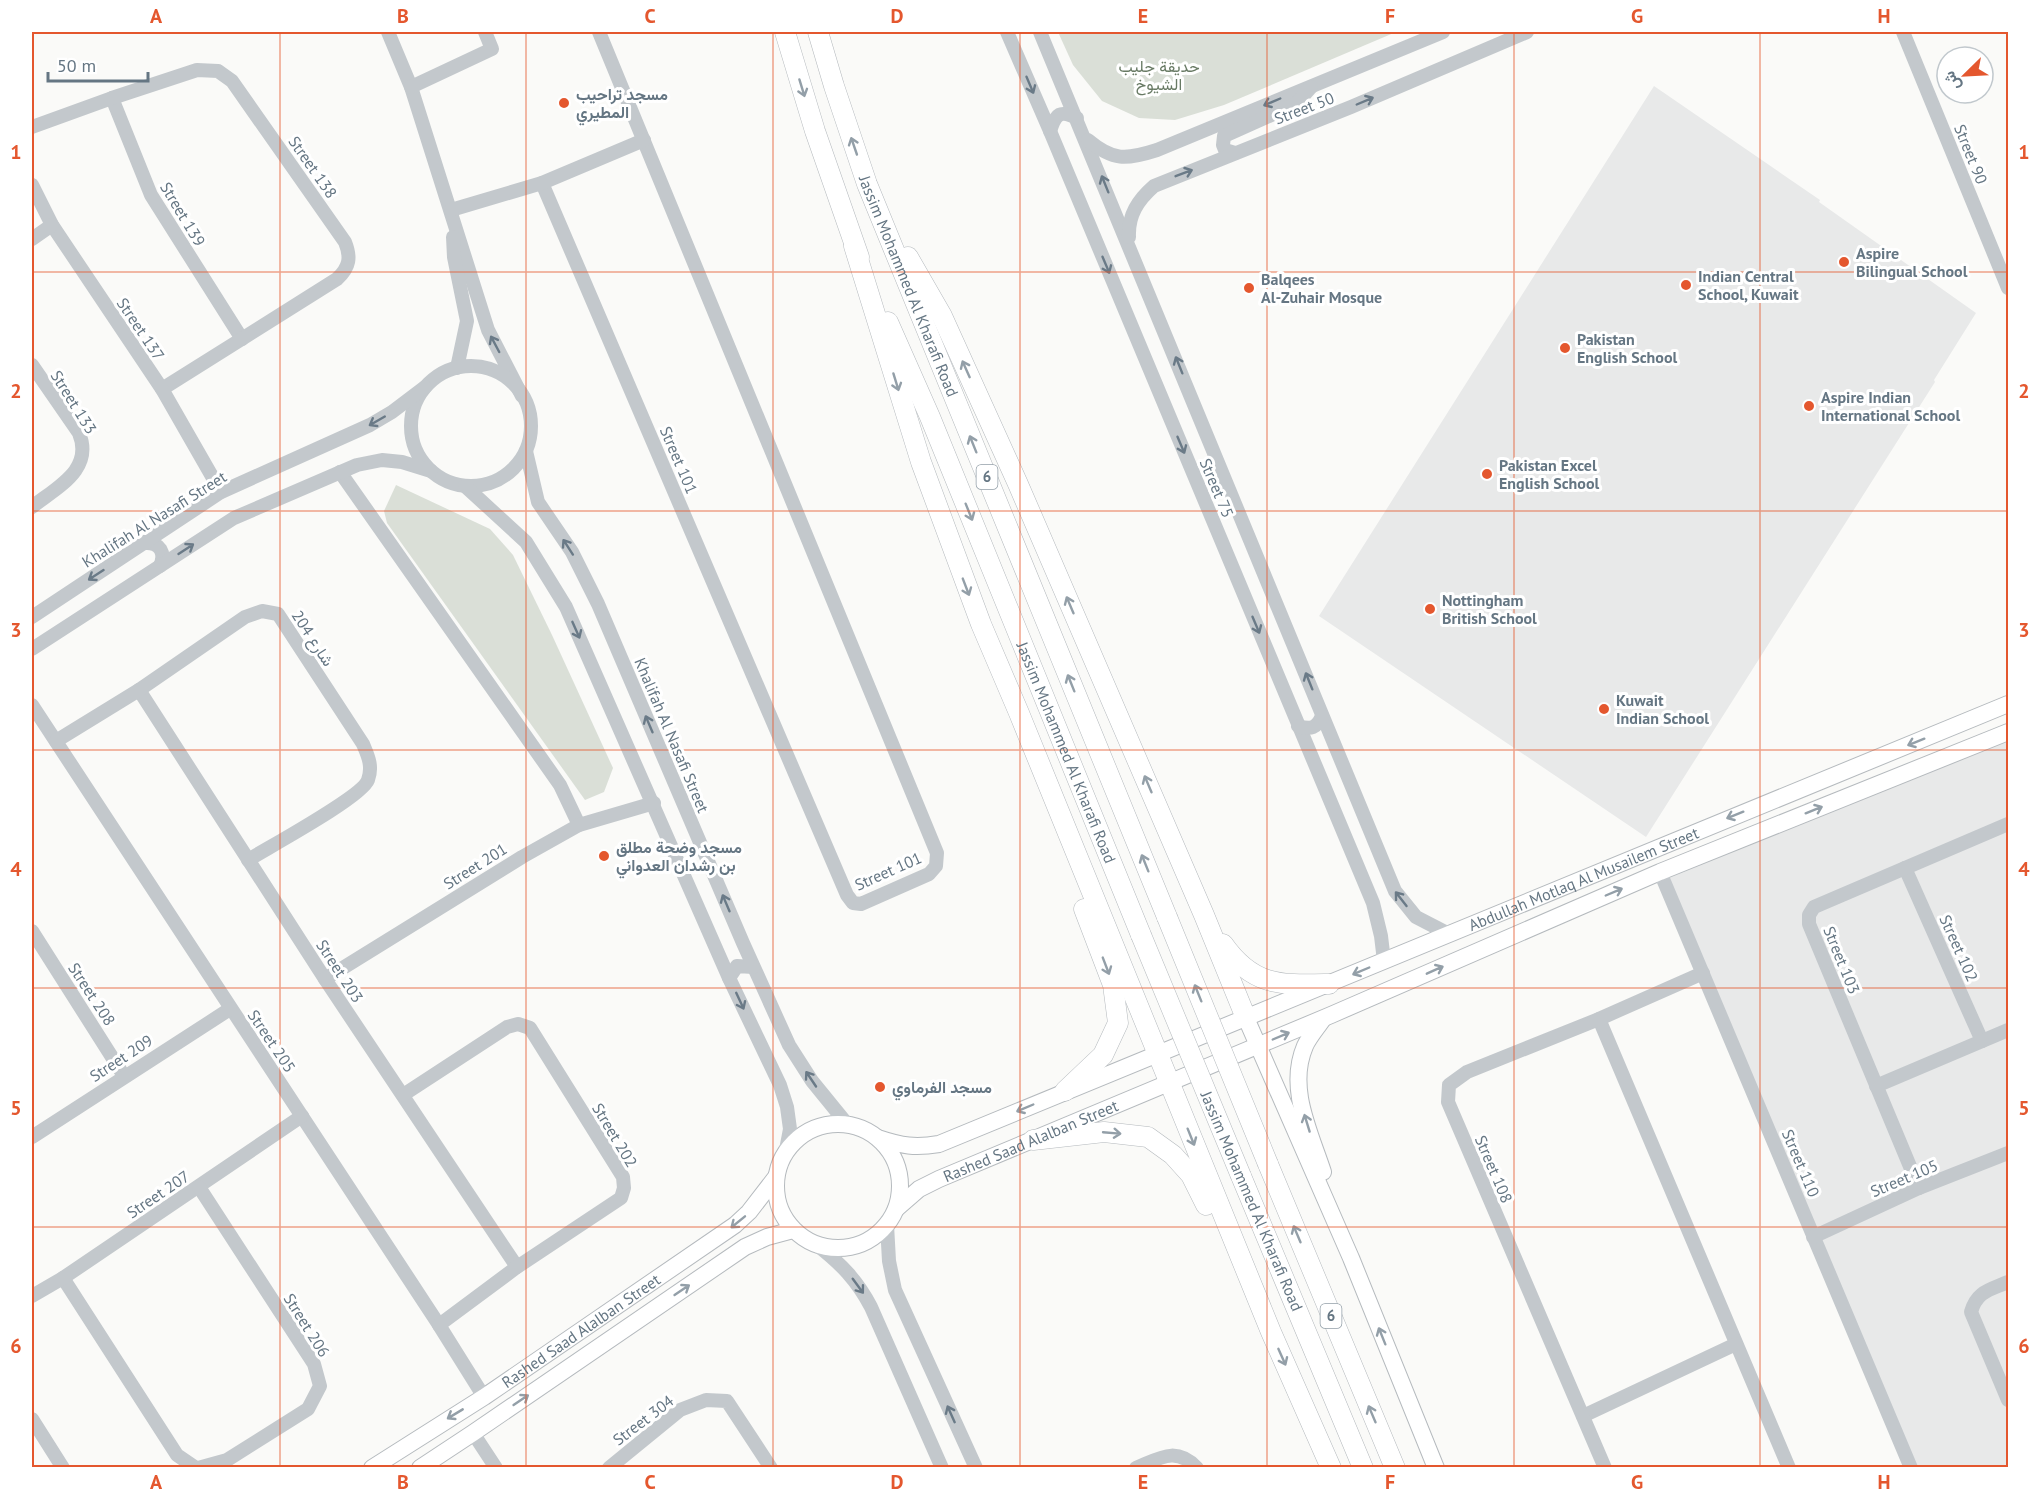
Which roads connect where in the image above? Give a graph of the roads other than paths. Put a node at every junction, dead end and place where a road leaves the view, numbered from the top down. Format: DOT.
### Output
graph roads {
  1 [pos="387,32"];
  2 [pos="485,32"];
  3 [pos="599,32"];
  4 [pos="785,32"];
  5 [pos="818,32"];
  6 [pos="1007,32"];
  7 [pos="1040,32"];
  8 [pos="1443,32"];
  9 [pos="1527,32"];
  10 [pos="1903,32"];
  11 [pos="1312,86"];
  12 [pos="411,87"];
  13 [pos="112,98"];
  14 [pos="1077,118"];
  15 [pos="32,127"];
  16 [pos="1050,131"];
  17 [pos="1085,137"];
  18 [pos="644,140"];
  19 [pos="1235,153"];
  20 [pos="542,183"];
  21 [pos="867,184"];
  22 [pos="32,185"];
  23 [pos="451,210"];
  24 [pos="52,225"];
  25 [pos="32,239"];
  26 [pos="1129,245"];
  27 [pos="854,246"];
  28 [pos="2008,288"];
  29 [pos="242,339"];
  30 [pos="32,365"];
  31 [pos="457,368"];
  32 [pos="425,387"];
  33 [pos="162,389"];
  34 [pos="522,396"];
  35 [pos="526,450"];
  36 [pos="431,471"];
  37 [pos="340,472"];
  38 [pos="465,486"];
  39 [pos="221,492"];
  40 [pos="32,507"];
  41 [pos="145,543"];
  42 [pos="160,566"];
  43 [pos="32,617"];
  44 [pos="32,649"];
  45 [pos="139,690"];
  46 [pos="2008,704"];
  47 [pos="32,705"];
  48 [pos="1019,713"];
  49 [pos="1982,715"];
  50 [pos="1322,716"];
  51 [pos="1298,726"];
  52 [pos="1949,728"];
  53 [pos="2008,732"];
  54 [pos="1992,739"];
  55 [pos="56,741"];
  56 [pos="1956,753"];
  57 [pos="654,803"];
  58 [pos="2008,824"];
  59 [pos="579,825"];
  60 [pos="248,860"];
  61 [pos="1905,868"];
  62 [pos="1660,872"];
  63 [pos="1515,906"];
  64 [pos="1204,915"];
  65 [pos="1525,930"];
  66 [pos="32,931"];
  67 [pos="1447,933"];
  68 [pos="743,943"];
  69 [pos="717,951"];
  70 [pos="1384,961"];
  71 [pos="753,967"];
  72 [pos="1703,973"];
  73 [pos="729,978"];
  74 [pos="325,979"];
  75 [pos="1329,984"];
  76 [pos="230,1009"];
  77 [pos="1246,1018"];
  78 [pos="1324,1018"];
  79 [pos="1599,1019"];
  80 [pos="2008,1030"];
  81 [pos="1982,1041"];
  82 [pos="1258,1046"];
  83 [pos="1157,1055"];
  84 [pos="124,1076"];
  85 [pos="1169,1083"];
  86 [pos="1876,1086"];
  87 [pos="1065,1091"];
  88 [pos="403,1095"];
  89 [pos="302,1116"];
  90 [pos="847,1124"];
  91 [pos="32,1137"];
  92 [pos="878,1138"];
  93 [pos="1033,1140"];
  94 [pos="786,1150"];
  95 [pos="2008,1153"];
  96 [pos="776,1178"];
  97 [pos="199,1186"];
  98 [pos="1919,1188"];
  99 [pos="896,1209"];
  100 [pos="887,1225"];
  101 [pos="793,1230"];
  102 [pos="1814,1237"];
  103 [pos="817,1245"];
  104 [pos="1351,1258"];
  105 [pos="517,1267"];
  106 [pos="63,1278"];
  107 [pos="2008,1282"];
  108 [pos="32,1296"];
  109 [pos="439,1325"];
  110 [pos="1271,1332"];
  111 [pos="1736,1344"];
  112 [pos="484,1397"];
  113 [pos="2008,1400"];
  114 [pos="1583,1416"];
  115 [pos="32,1419"];
  116 [pos="473,1433"];
  117 [pos="402,1447"];
  118 [pos="63,1467"];
  119 [pos="197,1467"];
  120 [pos="372,1467"];
  121 [pos="418,1467"];
  122 [pos="496,1467"];
  123 [pos="609,1467"];
  124 [pos="771,1467"];
  125 [pos="942,1467"];
  126 [pos="975,1467"];
  127 [pos="1136,1467"];
  128 [pos="1197,1467"];
  129 [pos="1331,1467"];
  130 [pos="1363,1467"];
  131 [pos="1395,1467"];
  132 [pos="1436,1467"];
  133 [pos="1605,1467"];
  134 [pos="1789,1467"];
  135 [pos="1911,1467"];
  1 -- 12 [label="street"];
  2 -- 12 [label="street"];
  3 -- 18 [label="street, Street 101"];
  4 -- 27 [label="highway, Jassim Mohammed Al Kharafi Road / 6, one-way"];
  21 -- 5 [label="highway, Jassim Mohammed Al Kharafi Road / 6, one-way"];
  6 -- 16 [label="street, Street 75, one-way"];
  7 -- 14 [label="street, Street 75"];
  8 -- 11 [label="street, Street 50"];
  19 -- 9 [label="street, Street 50, one-way"];
  10 -- 28 [label="street, Street 90"];
  11 -- 17 [label="street, Street 50, one-way"];
  11 -- 19 [label="street"];
  12 -- 23 [label="street"];
  13 -- 15 [label="street, Street 138"];
  13 -- 29 [label="street, Street 139"];
  13 -- 29 [label="street, Street 138"];
  14 -- 16 [label="street"];
  14 -- 17 [label="street, Street 75"];
  16 -- 51 [label="street, Street 75, one-way"];
  26 -- 17 [label="street, Street 75, one-way"];
  18 -- 20 [label="street"];
  18 -- 20 [label="street, Street 101"];
  26 -- 19 [label="street, Street 50, one-way"];
  20 -- 23 [label="street"];
  64 -- 21 [label="highway, one-way"];
  131 -- 21 [label="highway, Jassim Mohammed Al Kharafi Road / 6, one-way, bridge"];
  22 -- 24 [label="street, Street 137"];
  23 -- 31 [label="street"];
  34 -- 23 [label="street, one-way"];
  24 -- 25 [label="street"];
  24 -- 33 [label="street, Street 137"];
  50 -- 26 [label="street, Street 75, one-way"];
  27 -- 48 [label="highway, one-way"];
  27 -- 130 [label="highway, Jassim Mohammed Al Kharafi Road / 6, one-way, bridge"];
  29 -- 33 [label="street, Street 138"];
  30 -- 40 [label="street, Street 133"];
  31 -- 32 [label="street"];
  31 -- 34 [label="street"];
  32 -- 36 [label="street"];
  32 -- 39 [label="street, Khalifah Al Nasafi Street, one-way"];
  33 -- 39 [label="street, Street 137"];
  34 -- 35 [label="street"];
  35 -- 38 [label="street"];
  68 -- 35 [label="street, Khalifah Al Nasafi Street, one-way"];
  36 -- 37 [label="street"];
  36 -- 38 [label="street"];
  42 -- 37 [label="street, one-way"];
  37 -- 59 [label="street"];
  38 -- 57 [label="street, one-way"];
  39 -- 41 [label="street, Khalifah Al Nasafi Street"];
  41 -- 42 [label="street"];
  41 -- 43 [label="street, Khalifah Al Nasafi Street, one-way"];
  42 -- 44 [label="street"];
  45 -- 55 [label="street, شارع 204"];
  45 -- 60 [label="street, Street 203"];
  45 -- 60 [label="street, شارع 204"];
  46 -- 49 [label="main road, Abdullah Motlaq Al Musailem Street"];
  47 -- 55 [label="street, Street 205"];
  48 -- 83 [label="highway"];
  48 -- 87 [label="highway, one-way"];
  49 -- 52 [label="main road, Abdullah Motlaq Al Musailem Street"];
  49 -- 54 [label="main road"];
  50 -- 51 [label="street"];
  67 -- 50 [label="street, Street 75, one-way"];
  51 -- 70 [label="street, Street 75"];
  52 -- 56 [label="main road"];
  52 -- 63 [label="main road, Abdullah Motlaq Al Musailem Street, one-way"];
  53 -- 54 [label="main road, Abdullah Motlaq Al Musailem Street"];
  54 -- 56 [label="main road, Abdullah Motlaq Al Musailem Street"];
  55 -- 76 [label="street, Street 205"];
  62 -- 56 [label="main road, Abdullah Motlaq Al Musailem Street, one-way"];
  57 -- 59 [label="street, Street 201"];
  57 -- 69 [label="street"];
  58 -- 61 [label="street, Street 103"];
  59 -- 74 [label="street, Street 201"];
  60 -- 74 [label="street, Street 203"];
  61 -- 81 [label="street, Street 102"];
  61 -- 86 [label="street, Street 103"];
  65 -- 62 [label="main road, Abdullah Motlaq Al Musailem Street, one-way"];
  62 -- 72 [label="street, Street 110"];
  63 -- 65 [label="main road"];
  63 -- 67 [label="main road, Abdullah Motlaq Al Musailem Street"];
  64 -- 75 [label="highway"];
  64 -- 77 [label="highway"];
  78 -- 65 [label="main road, Abdullah Motlaq Al Musailem Street, one-way"];
  66 -- 84 [label="street, Street 208"];
  67 -- 70 [label="main road, Abdullah Motlaq Al Musailem Street"];
  68 -- 69 [label="street"];
  68 -- 71 [label="street, Khalifah Al Nasafi Street"];
  69 -- 73 [label="street"];
  70 -- 75 [label="main road, Abdullah Motlaq Al Musailem Street, one-way"];
  71 -- 73 [label="street"];
  90 -- 71 [label="street, Khalifah Al Nasafi Street, one-way"];
  72 -- 79 [label="street, Street 108"];
  72 -- 102 [label="street, Street 110"];
  73 -- 94 [label="street, one-way"];
  74 -- 88 [label="street, Street 203"];
  75 -- 77 [label="main road, Abdullah Motlaq Al Musailem Street"];
  76 -- 84 [label="street, Street 209"];
  76 -- 89 [label="street, Street 205"];
  77 -- 82 [label="main road"];
  77 -- 83 [label="main road, Abdullah Motlaq Al Musailem Street"];
  82 -- 78 [label="main road, Abdullah Motlaq Al Musailem Street, one-way"];
  104 -- 78 [label="main road, one-way"];
  79 -- 111 [label="street"];
  79 -- 114 [label="street, Street 108"];
  80 -- 81 [label="street"];
  81 -- 86 [label="street"];
  82 -- 85 [label="main road, Abdullah Motlaq Al Musailem Street"];
  82 -- 104 [label="main road"];
  83 -- 85 [label="highway"];
  83 -- 87 [label="main road, Rashed Saad Alalban Street"];
  84 -- 91 [label="street, Street 209"];
  85 -- 93 [label="main road, Rashed Saad Alalban Street"];
  85 -- 110 [label="highway, one-way"];
  86 -- 98 [label="street, Street 103"];
  87 -- 92 [label="main road, Rashed Saad Alalban Street, one-way"];
  88 -- 105 [label="street, Street 203"];
  88 -- 105 [label="street, Street 202"];
  89 -- 97 [label="street, Street 207"];
  89 -- 109 [label="street, Street 205"];
  90 -- 92 [label="main road"];
  90 -- 94 [label="main road"];
  92 -- 99 [label="main road"];
  93 -- 99 [label="main road, Rashed Saad Alalban Street"];
  93 -- 110 [label="highway, one-way"];
  94 -- 96 [label="main road"];
  95 -- 98 [label="street, Street 105"];
  96 -- 101 [label="main road"];
  96 -- 112 [label="main road, Rashed Saad Alalban Street, one-way"];
  97 -- 106 [label="street, Street 207"];
  97 -- 119 [label="street, Street 206"];
  98 -- 102 [label="street, Street 105"];
  99 -- 100 [label="main road"];
  100 -- 103 [label="main road"];
  126 -- 100 [label="street, one-way"];
  101 -- 103 [label="main road"];
  116 -- 101 [label="main road, Rashed Saad Alalban Street, one-way"];
  102 -- 135 [label="street, Street 110"];
  103 -- 125 [label="street, one-way"];
  132 -- 104 [label="main road, one-way"];
  105 -- 109 [label="street, Street 202"];
  106 -- 108 [label="street, Street 207"];
  106 -- 119 [label="street, Street 206"];
  107 -- 113 [label="street"];
  109 -- 112 [label="street, Street 205"];
  110 -- 129 [label="highway, one-way"];
  111 -- 114 [label="street"];
  111 -- 134 [label="street"];
  112 -- 117 [label="main road, Rashed Saad Alalban Street, one-way"];
  114 -- 133 [label="street, Street 108"];
  115 -- 118 [label="street"];
  116 -- 121 [label="main road, Rashed Saad Alalban Street"];
  116 -- 122 [label="street"];
  117 -- 120 [label="main road, Rashed Saad Alalban Street"];
  117 -- 121 [label="main road"];
  123 -- 124 [label="street, Street 304"];
  127 -- 128 [label="street"];
}
